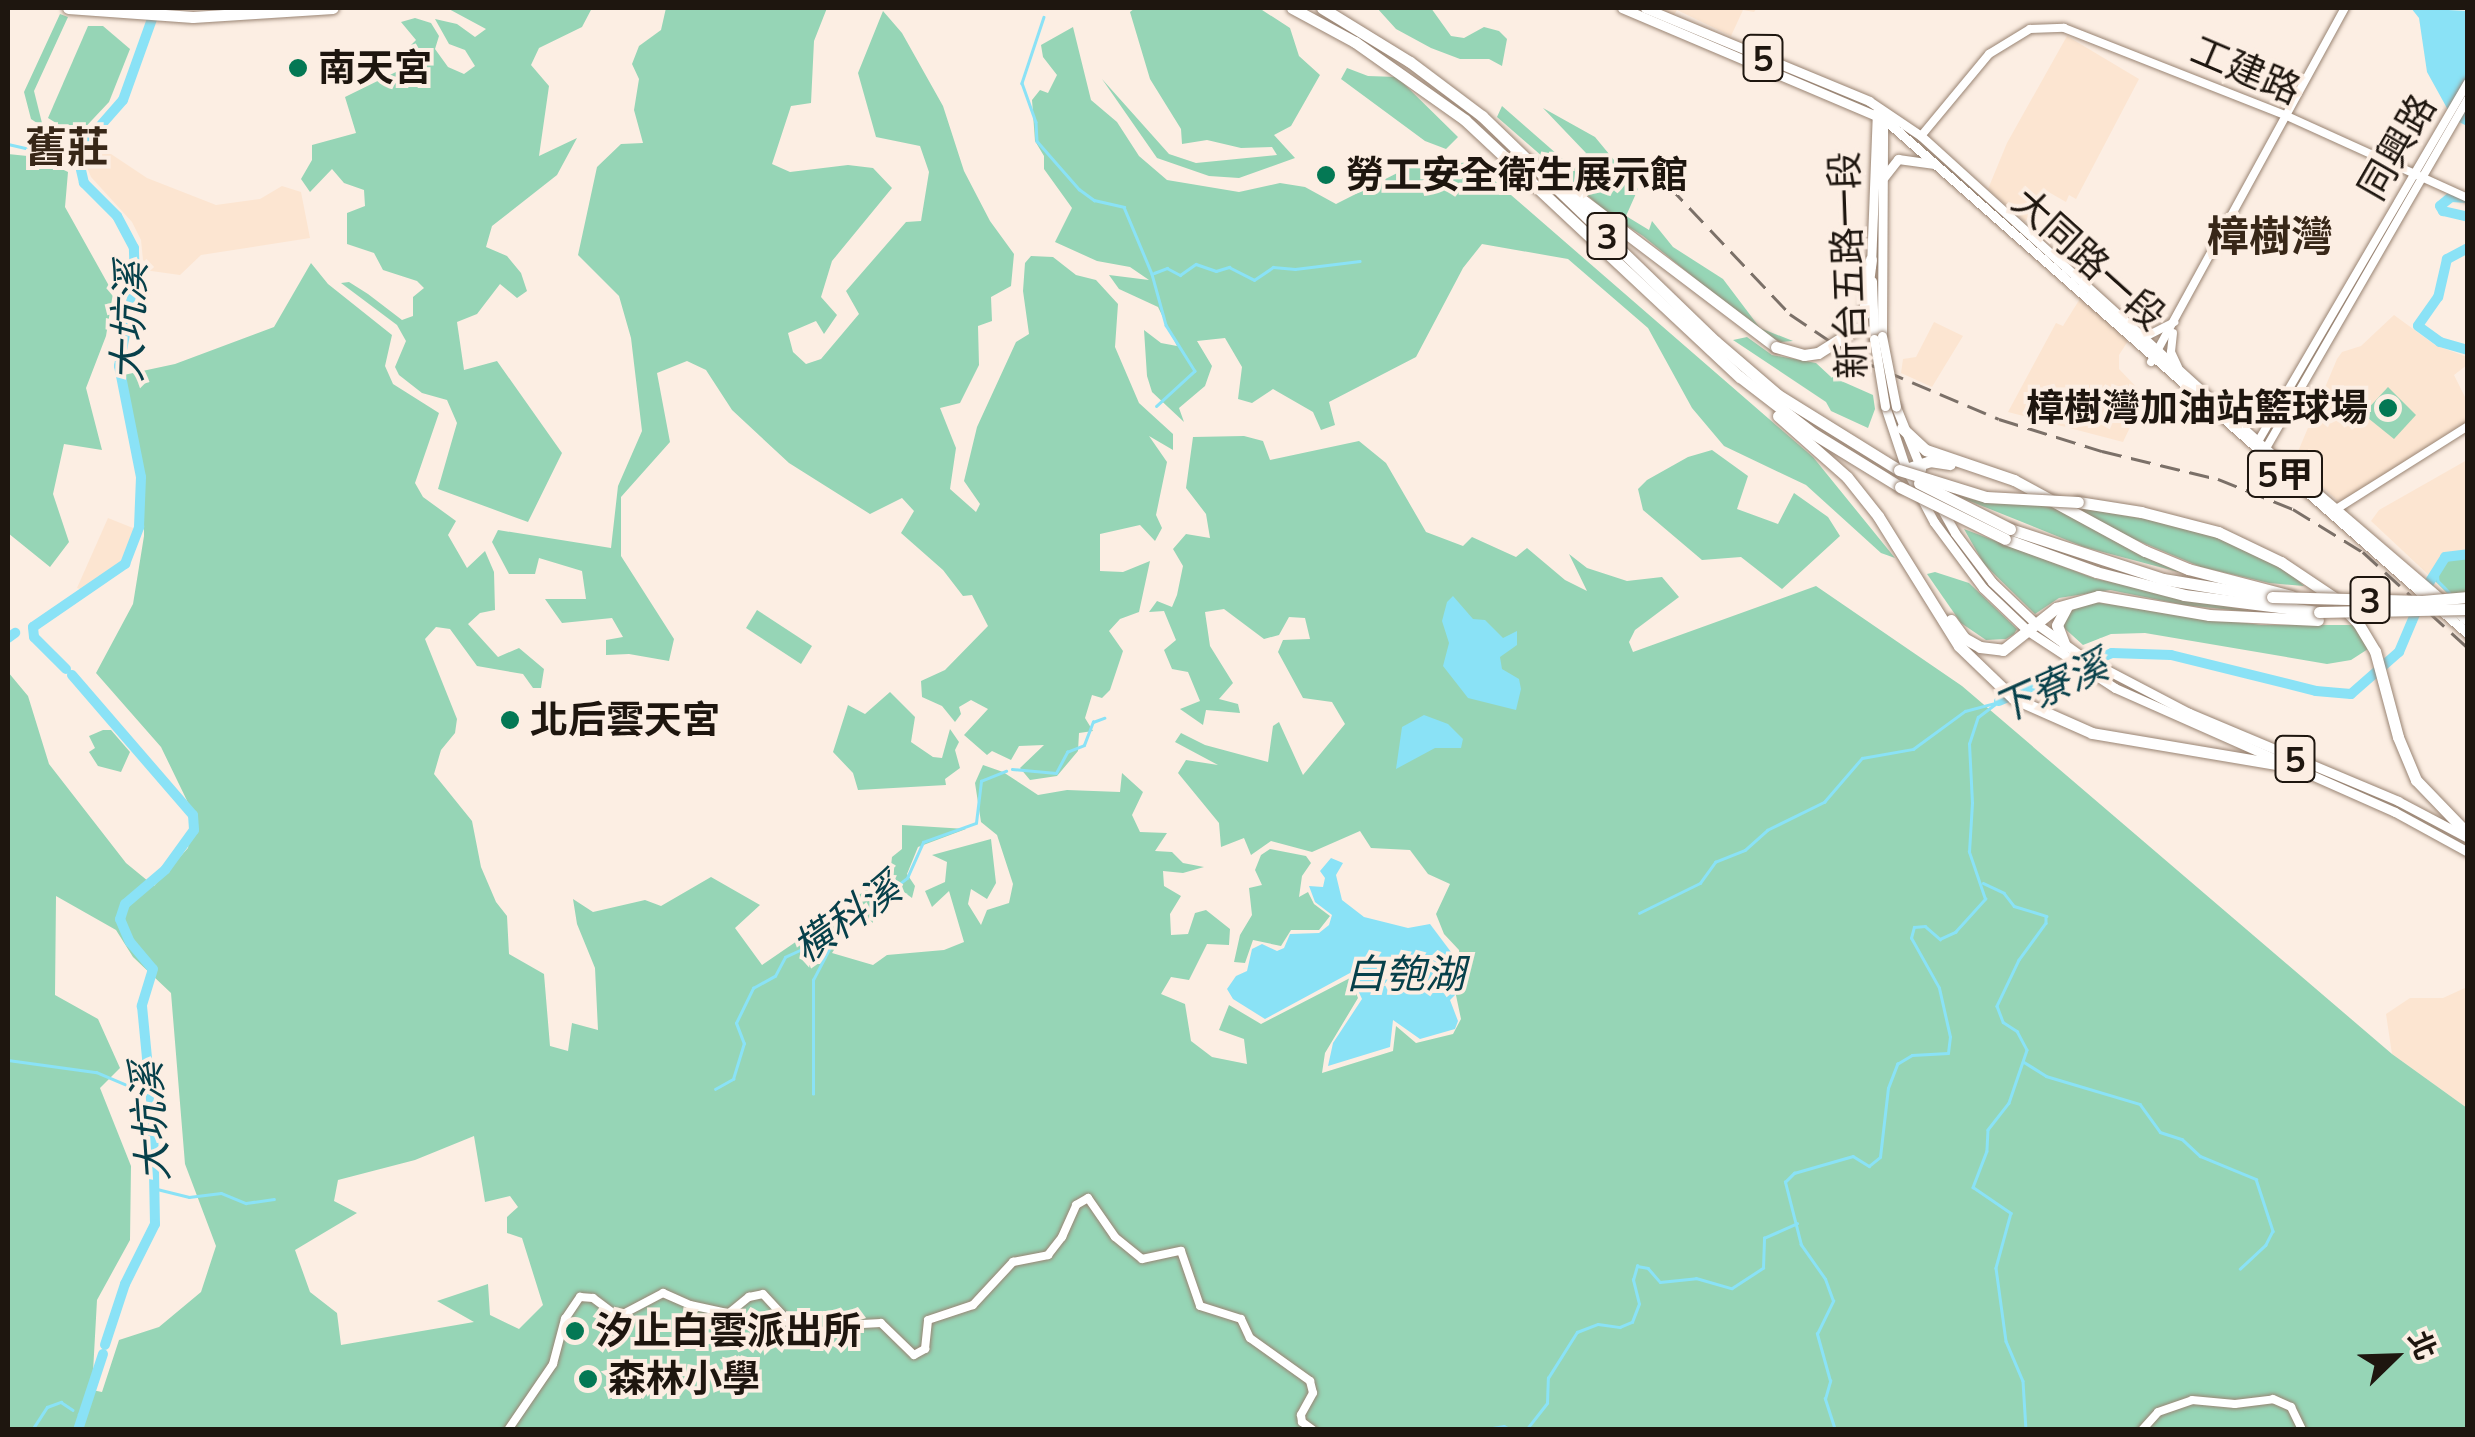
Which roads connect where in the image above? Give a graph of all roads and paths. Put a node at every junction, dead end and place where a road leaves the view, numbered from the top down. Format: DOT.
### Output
graph roads {
  1 [pos="68,8"];
  2 [pos="332,8"];
  3 [pos="1292,8"];
  4 [pos="1322,8"];
  5 [pos="1622,8"];
  6 [pos="1645,8"];
  7 [pos="2344,8"];
  8 [pos="2468,82"];
  9 [pos="2468,99"];
  10 [pos="1880,114"];
  11 [pos="2287,116"];
  12 [pos="1921,136"];
  13 [pos="2438,141"];
  14 [pos="1540,168"];
  15 [pos="1942,168"];
  16 [pos="2417,175"];
  17 [pos="1883,179"];
  18 [pos="2468,198"];
  19 [pos="1871,258"];
  20 [pos="2106,310"];
  21 [pos="2177,319"];
  22 [pos="2144,336"];
  23 [pos="1878,338"];
  24 [pos="2155,358"];
  25 [pos="2182,374"];
  26 [pos="1740,378"];
  27 [pos="1890,407"];
  28 [pos="2468,426"];
  29 [pos="1902,428"];
  30 [pos="2260,448"];
  31 [pos="1903,467"];
  32 [pos="1978,468"];
  33 [pos="2338,508"];
  34 [pos="1891,535"];
  35 [pos="2272,594"];
  36 [pos="2468,596"];
  37 [pos="2070,602"];
  38 [pos="2439,602"];
  39 [pos="2468,609"];
  40 [pos="2375,614"];
  41 [pos="2468,622"];
  42 [pos="2031,626"];
  43 [pos="2468,634"];
  44 [pos="2059,648"];
  45 [pos="2119,684"];
  46 [pos="2281,765"];
  47 [pos="2468,836"];
  48 [pos="2468,852"];
  49 [pos="508,1430"];
  50 [pos="1313,1430"];
  51 [pos="2142,1430"];
  52 [pos="2302,1430"];
  1 -- 2 [label="highway"];
  3 -- 26 [label="highway, 3"];
  4 -- 14 [label="highway, 3"];
  5 -- 10 [label="main road, 大同路一段 / 5"];
  6 -- 10 [label="main road, 大同路一段 / 5"];
  7 -- 11 [label="street"];
  8 -- 13 [label="street, 同興路"];
  9 -- 13 [label="street"];
  10 -- 12 [label="main road, 大同路一段 / 5甲"];
  10 -- 15 [label="main road, 大同路一段 / 5甲"];
  10 -- 17 [label="main road, 新台五路一段 / 5"];
  10 -- 19 [label="main road, 新台五路一段 / 5"];
  11 -- 12 [label="street, 工建路"];
  11 -- 16 [label="street, 工建路"];
  11 -- 21 [label="street"];
  12 -- 20 [label="main road, 大同路一段 / 5甲"];
  13 -- 16 [label="street, 同興路"];
  14 -- 19 [label="highway, bridge"];
  14 -- 31 [label="highway, 3"];
  15 -- 17 [label="main road"];
  15 -- 20 [label="main road, 大同路一段 / 5甲"];
  16 -- 18 [label="street, 工建路"];
  16 -- 30 [label="street, 同興路"];
  17 -- 23 [label="main road, 新台五路一段 / 5"];
  19 -- 23 [label="main road, 新台五路一段 / 5"];
  20 -- 22 [label="main road, 大同路一段 / 5甲"];
  20 -- 24 [label="main road, 大同路一段 / 5甲"];
  21 -- 22 [label="street"];
  21 -- 24 [label="street"];
  21 -- 25 [label="street"];
  22 -- 24 [label="main road, 大同路一段 / 5甲"];
  23 -- 27 [label="main road, 新台五路一段 / 5, bridge"];
  24 -- 25 [label="main road, 大同路一段 / 5甲"];
  24 -- 30 [label="main road, 大同路一段 / 5甲"];
  25 -- 30 [label="main road, 大同路一段 / 5甲"];
  26 -- 34 [label="highway"];
  26 -- 40 [label="highway, 3, bridge"];
  27 -- 29 [label="main road, 新台五路一段 / 5"];
  27 -- 31 [label="main road, 新台五路一段 / 5"];
  28 -- 33 [label="street"];
  29 -- 31 [label="main road, 新台五路一段 / 5"];
  29 -- 32 [label="highway"];
  30 -- 33 [label="main road, 大同路一段 / 5甲"];
  30 -- 38 [label="main road, 大同路一段 / 5甲, bridge"];
  31 -- 32 [label="highway"];
  31 -- 35 [label="highway, 3, bridge"];
  31 -- 42 [label="main road, 新台五路一段 / 5"];
  31 -- 47 [label="highway, bridge"];
  32 -- 35 [label="highway"];
  33 -- 38 [label="main road, 大同路一段 / 5甲"];
  34 -- 42 [label="highway"];
  34 -- 46 [label="highway"];
  35 -- 36 [label="highway, 3, bridge"];
  37 -- 40 [label="highway"];
  37 -- 42 [label="highway"];
  37 -- 44 [label="highway"];
  38 -- 41 [label="main road, 大同路一段 / 5甲"];
  38 -- 43 [label="main road, 大同路一段 / 5甲"];
  39 -- 40 [label="highway, 3, bridge"];
  42 -- 44 [label="main road, 新台五路一段 / 5"];
  44 -- 45 [label="main road, 新台五路一段 / 5"];
  45 -- 46 [label="main road, 新台五路一段 / 5"];
  45 -- 47 [label="main road, 新台五路一段 / 5"];
  46 -- 48 [label="main road, 新台五路一段 / 5"];
  49 -- 50 [label="street"];
  51 -- 52 [label="street"];
}
